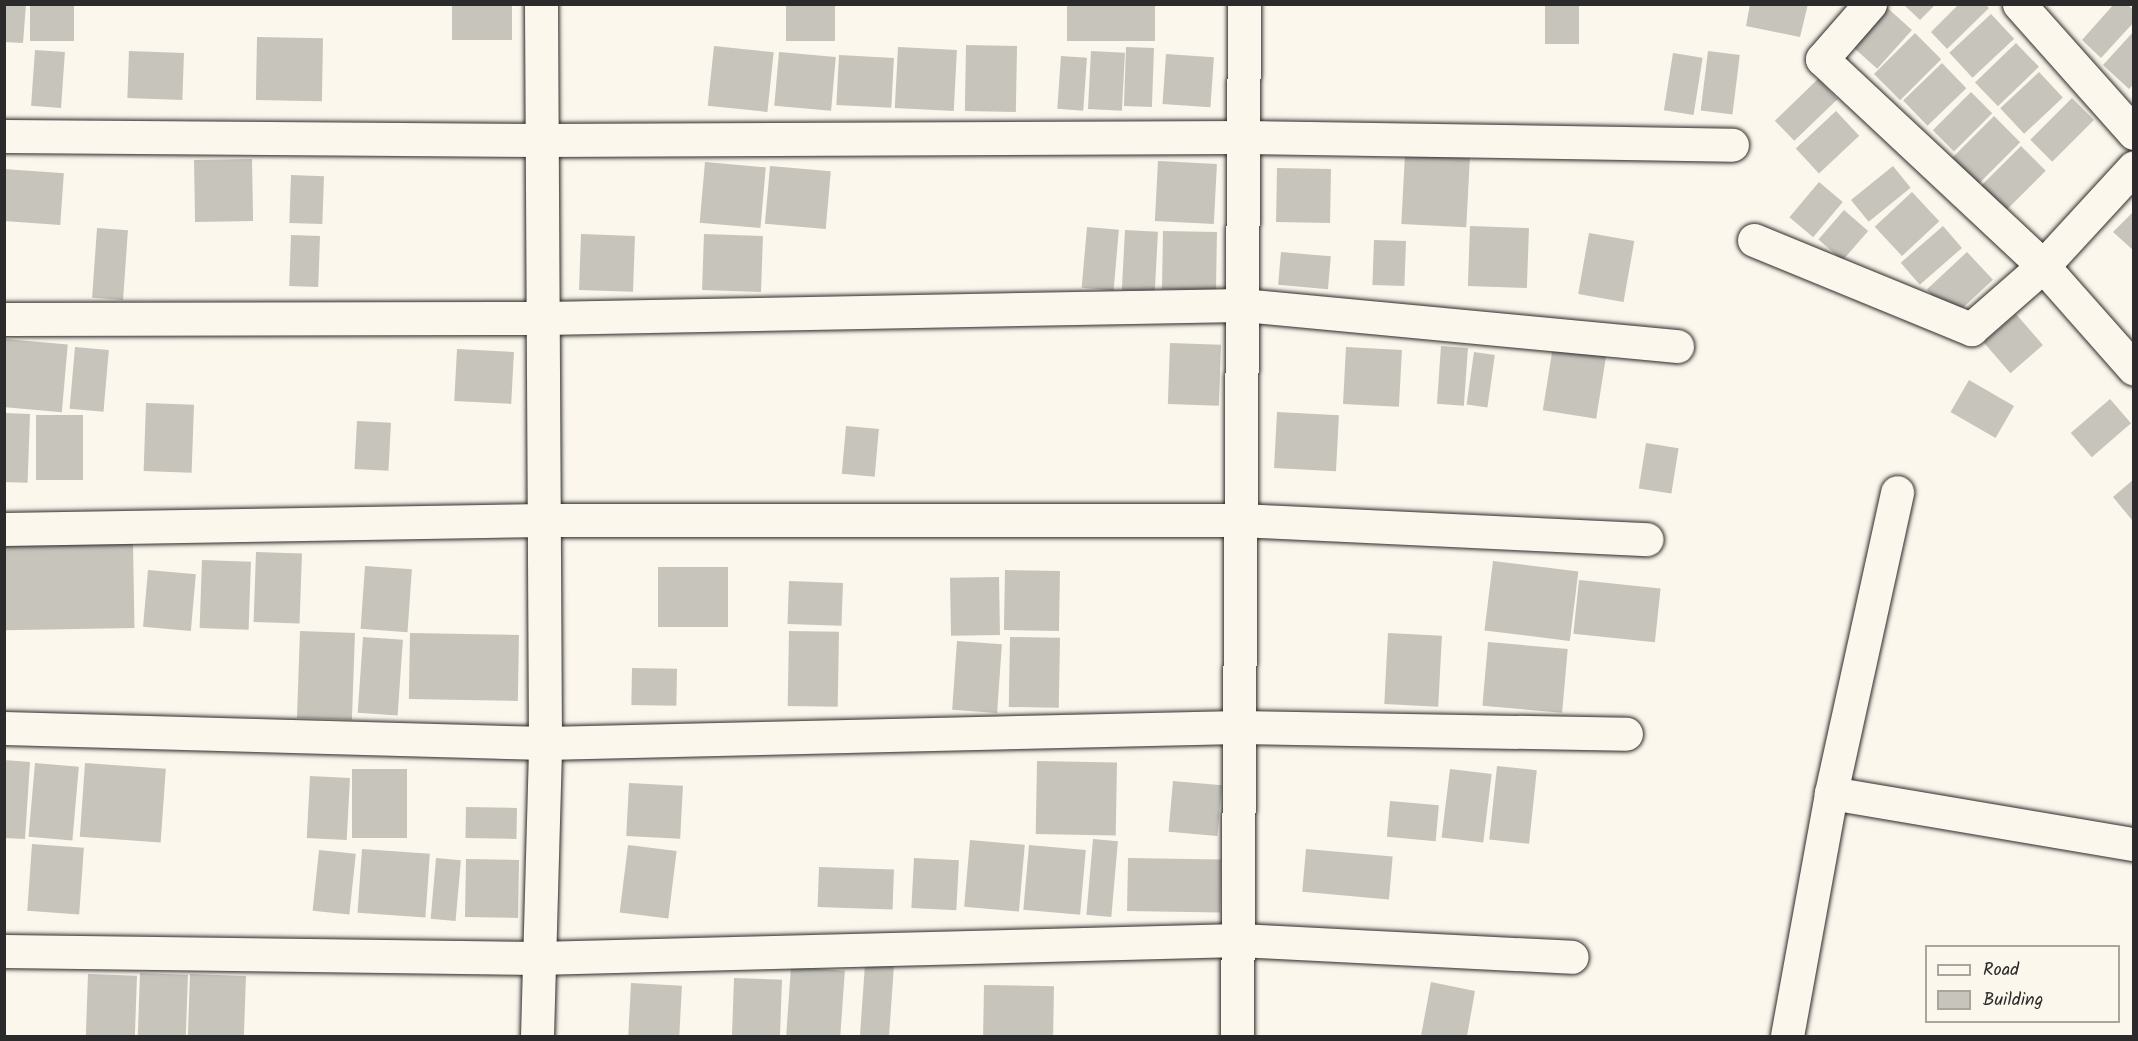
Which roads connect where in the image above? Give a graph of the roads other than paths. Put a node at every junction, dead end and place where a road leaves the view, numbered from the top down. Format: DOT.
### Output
graph roads {
  1 [pos="541,4"];
  2 [pos="1244,4"];
  3 [pos="1870,4"];
  4 [pos="2019,4"];
  5 [pos="2133,133"];
  6 [pos="4,136"];
  7 [pos="1244,137"];
  8 [pos="540,140"];
  9 [pos="1732,145"];
  10 [pos="2133,167"];
  11 [pos="1754,240"];
  12 [pos="2043,266"];
  13 [pos="1242,305"];
  14 [pos="544,318"];
  15 [pos="4,319"];
  16 [pos="1677,346"];
  17 [pos="2133,369"];
  18 [pos="1897,492"];
  19 [pos="544,520"];
  20 [pos="1240,520"];
  21 [pos="4,529"];
  22 [pos="1647,539"];
  23 [pos="1239,727"];
  24 [pos="4,728"];
  25 [pos="1626,734"];
  26 [pos="545,743"];
  27 [pos="1831,793"];
  28 [pos="2133,844"];
  29 [pos="1239,940"];
  30 [pos="4,951"];
  31 [pos="1572,957"];
  32 [pos="537,958"];
  33 [pos="537,1036"];
  34 [pos="1237,1036"];
  35 [pos="1787,1036"];
  1 -- 8 [label="street"];
  2 -- 7 [label="street"];
  3 -- 12 [label="street"];
  4 -- 5 [label="street"];
  6 -- 8 [label="street"];
  7 -- 8 [label="street"];
  7 -- 9 [label="street"];
  7 -- 13 [label="street"];
  8 -- 14 [label="street"];
  10 -- 12 [label="street"];
  11 -- 12 [label="street"];
  12 -- 17 [label="street"];
  13 -- 14 [label="street"];
  13 -- 16 [label="street"];
  13 -- 20 [label="street"];
  14 -- 15 [label="street"];
  14 -- 19 [label="street"];
  18 -- 27 [label="street"];
  19 -- 20 [label="street"];
  19 -- 21 [label="street"];
  19 -- 26 [label="street"];
  20 -- 22 [label="street"];
  20 -- 23 [label="street"];
  23 -- 25 [label="street"];
  23 -- 26 [label="street"];
  23 -- 29 [label="street"];
  24 -- 26 [label="street"];
  26 -- 32 [label="street"];
  27 -- 28 [label="street"];
  27 -- 35 [label="street"];
  29 -- 31 [label="street"];
  29 -- 32 [label="street"];
  29 -- 34 [label="street"];
  30 -- 32 [label="street"];
  32 -- 33 [label="street"];
}
